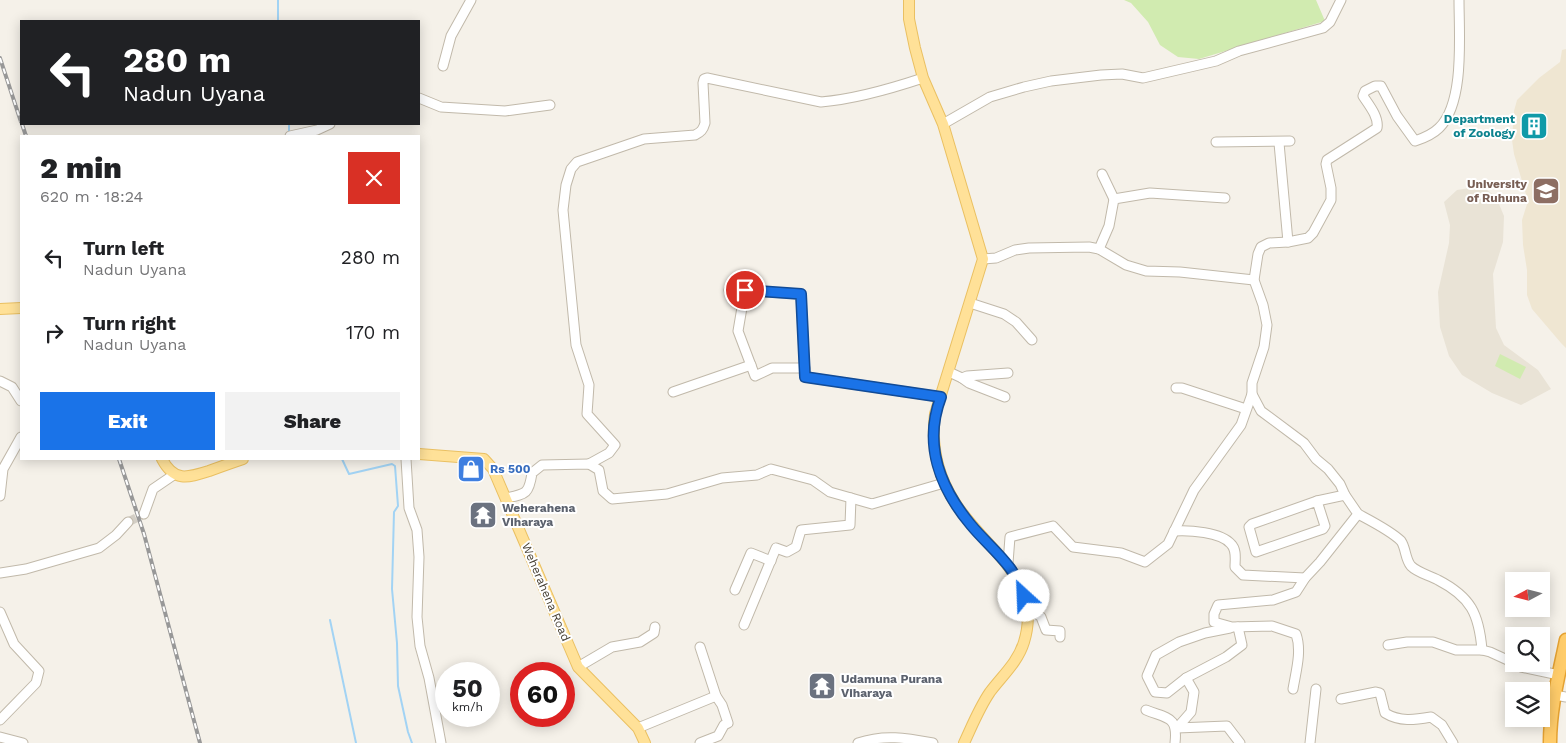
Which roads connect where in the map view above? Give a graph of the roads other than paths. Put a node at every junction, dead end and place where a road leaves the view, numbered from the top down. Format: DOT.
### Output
graph roads {
  1 [pos="471,0"];
  2 [pos="908,0"];
  3 [pos="1341,0"];
  4 [pos="1459,0"];
  5 [pos="443,66"];
  6 [pos="923,78"];
  7 [pos="420,98"];
  8 [pos="550,105"];
  9 [pos="943,124"];
  10 [pos="328,125"];
  11 [pos="294,135"];
  12 [pos="1290,141"];
  13 [pos="1216,142"];
  14 [pos="1279,142"];
  15 [pos="1102,174"];
  16 [pos="1224,198"];
  17 [pos="1114,200"];
  18 [pos="1288,242"];
  19 [pos="1099,249"];
  20 [pos="983,258"];
  21 [pos="1254,280"];
  22 [pos="729,290"];
  23 [pos="745,290"];
  24 [pos="970,304"];
  25 [pos="20,308"];
  26 [pos="0,309"];
  27 [pos="1032,340"];
  28 [pos="751,364"];
  29 [pos="805,368"];
  30 [pos="949,372"];
  31 [pos="1008,373"];
  32 [pos="962,378"];
  33 [pos="0,381"];
  34 [pos="1176,388"];
  35 [pos="673,392"];
  36 [pos="1252,394"];
  37 [pos="941,397"];
  38 [pos="1006,397"];
  39 [pos="20,399"];
  40 [pos="1246,409"];
  41 [pos="20,439"];
  42 [pos="420,454"];
  43 [pos="163,460"];
  44 [pos="239,460"];
  45 [pos="406,460"];
  46 [pos="589,464"];
  47 [pos="175,474"];
  48 [pos="944,483"];
  49 [pos="1345,495"];
  50 [pos="0,496"];
  51 [pos="506,498"];
  52 [pos="850,498"];
  53 [pos="1317,501"];
  54 [pos="144,514"];
  55 [pos="1358,514"];
  56 [pos="128,522"];
  57 [pos="1174,531"];
  58 [pos="771,561"];
  59 [pos="1008,563"];
  60 [pos="0,573"];
  61 [pos="1305,578"];
  62 [pos="735,590"];
  63 [pos="1026,606"];
  64 [pos="0,612"];
  65 [pos="744,625"];
  66 [pos="655,627"];
  67 [pos="1235,627"];
  68 [pos="1060,637"];
  69 [pos="1566,640"];
  70 [pos="1388,645"];
  71 [pos="700,648"];
  72 [pos="1482,650"];
  73 [pos="1505,660"];
  74 [pos="578,668"];
  75 [pos="1544,672"];
  76 [pos="1558,675"];
  77 [pos="1186,678"];
  78 [pos="1293,688"];
  79 [pos="1316,689"];
  80 [pos="716,696"];
  81 [pos="1560,696"];
  82 [pos="1342,699"];
  83 [pos="1146,710"];
  84 [pos="0,720"];
  85 [pos="638,728"];
  86 [pos="1177,728"];
  87 [pos="0,737"];
  88 [pos="23,743"];
  89 [pos="441,743"];
  90 [pos="645,743"];
  91 [pos="700,743"];
  92 [pos="858,743"];
  93 [pos="933,743"];
  94 [pos="964,743"];
  95 [pos="1175,743"];
  96 [pos="1240,743"];
  97 [pos="1310,743"];
  98 [pos="1453,743"];
  99 [pos="1550,743"];
  1 -- 5 [label="street"];
  2 -- 6 [label="main road"];
  3 -- 9 [label="street"];
  4 -- 18 [label="street"];
  6 -- 9 [label="main road"];
  6 -- 46 [label="street"];
  7 -- 8 [label="street"];
  9 -- 20 [label="main road"];
  10 -- 11 [label="street"];
  12 -- 14 [label="street"];
  13 -- 14 [label="street"];
  14 -- 18 [label="street"];
  15 -- 17 [label="street"];
  16 -- 17 [label="street"];
  17 -- 19 [label="street"];
  18 -- 21 [label="street"];
  19 -- 20 [label="street"];
  19 -- 21 [label="street"];
  20 -- 24 [label="main road"];
  21 -- 36 [label="street"];
  22 -- 23 [label="street"];
  23 -- 28 [label="street"];
  23 -- 29 [label="street"];
  24 -- 27 [label="street"];
  24 -- 30 [label="main road"];
  25 -- 26 [label="main road"];
  28 -- 29 [label="street"];
  28 -- 35 [label="street"];
  29 -- 37 [label="street"];
  30 -- 32 [label="street"];
  30 -- 37 [label="main road"];
  31 -- 32 [label="street"];
  32 -- 38 [label="street"];
  33 -- 39 [label="street"];
  34 -- 40 [label="street"];
  36 -- 40 [label="street"];
  36 -- 49 [label="street"];
  37 -- 48 [label="main road"];
  40 -- 57 [label="street"];
  41 -- 50 [label="street"];
  42 -- 51 [label="main road, Weherahena Road"];
  43 -- 47 [label="main road"];
  44 -- 47 [label="main road"];
  45 -- 89 [label="street"];
  46 -- 51 [label="street"];
  46 -- 52 [label="street"];
  47 -- 54 [label="street"];
  48 -- 52 [label="street"];
  48 -- 59 [label="main road"];
  49 -- 53 [label="street"];
  49 -- 55 [label="street"];
  51 -- 74 [label="main road, Weherahena Road"];
  52 -- 58 [label="street"];
  53 -- 53 [label="street"];
  55 -- 61 [label="street"];
  55 -- 72 [label="street"];
  56 -- 60 [label="street"];
  57 -- 59 [label="street"];
  57 -- 61 [label="street"];
  58 -- 62 [label="street"];
  58 -- 65 [label="street"];
  59 -- 63 [label="main road"];
  61 -- 67 [label="street"];
  63 -- 68 [label="street"];
  63 -- 94 [label="main road"];
  64 -- 84 [label="street"];
  66 -- 74 [label="street"];
  67 -- 77 [label="street"];
  67 -- 77 [label="street"];
  67 -- 78 [label="street"];
  69 -- 76 [label="highway"];
  70 -- 72 [label="street"];
  71 -- 80 [label="street"];
  72 -- 73 [label="street"];
  74 -- 85 [label="main road, Weherahena Road"];
  75 -- 76 [label="street"];
  76 -- 81 [label="highway"];
  77 -- 86 [label="street"];
  79 -- 97 [label="street"];
  80 -- 85 [label="street"];
  80 -- 91 [label="street"];
  81 -- 99 [label="highway"];
  82 -- 98 [label="street"];
  83 -- 86 [label="street"];
  85 -- 90 [label="main road, Weherahena Road"];
  86 -- 95 [label="street"];
  86 -- 96 [label="street"];
  87 -- 88 [label="street"];
  92 -- 93 [label="street"];
}
